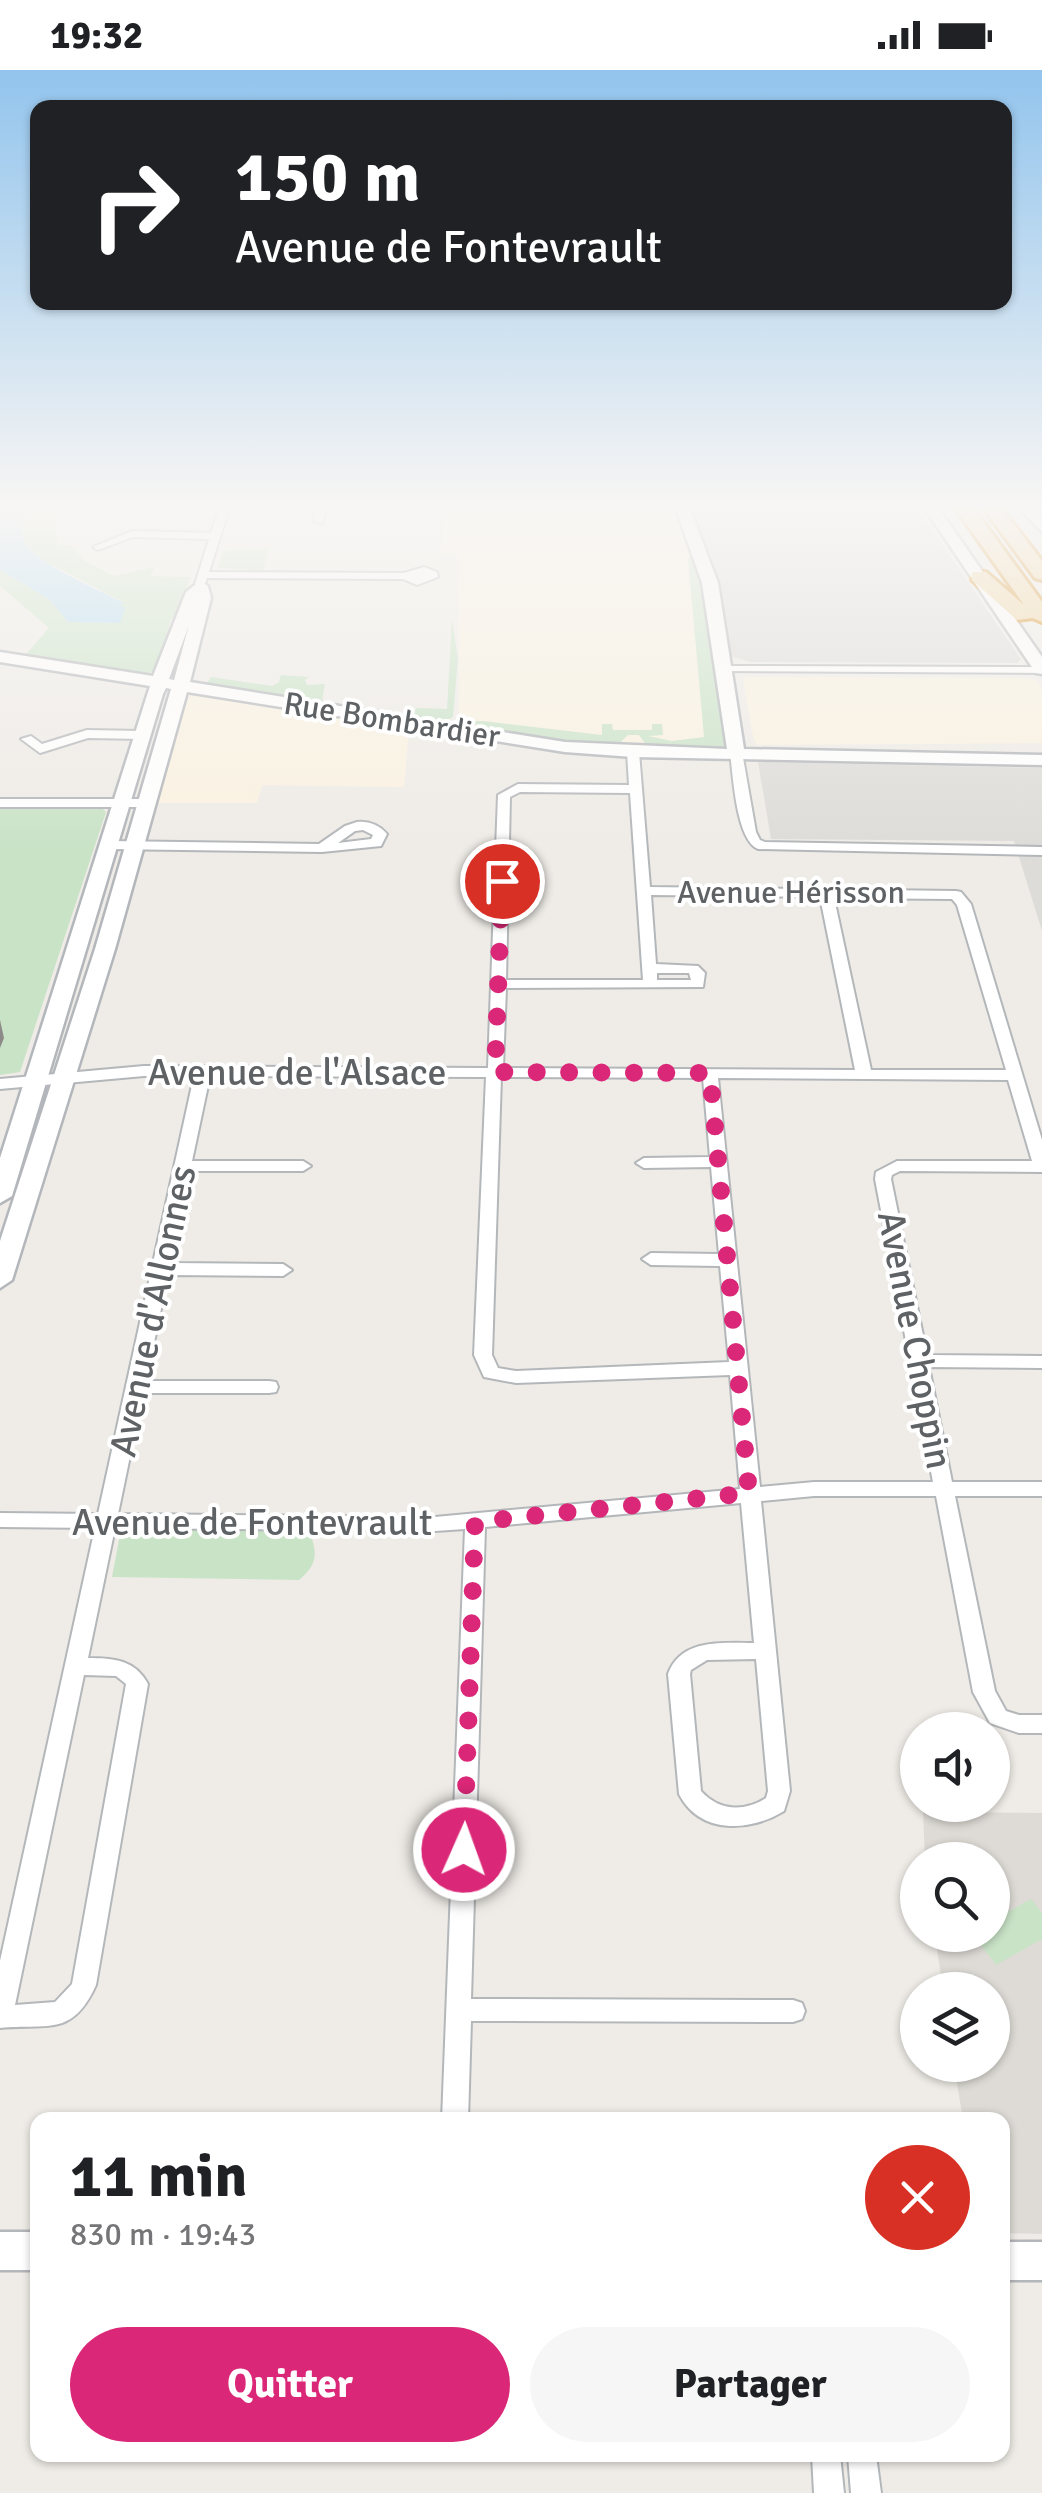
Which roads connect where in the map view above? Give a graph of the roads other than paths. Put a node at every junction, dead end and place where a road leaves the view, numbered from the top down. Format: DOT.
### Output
graph roads {
  1 [pos="194,622"];
  2 [pos="716,622"];
  3 [pos="1010,622"];
  4 [pos="0,657"];
  5 [pos="724,669"];
  6 [pos="1042,670"];
  7 [pos="170,684"];
  8 [pos="142,734"];
  9 [pos="27,739"];
  10 [pos="1042,748"];
  11 [pos="633,752"];
  12 [pos="736,752"];
  13 [pos="788,753"];
  14 [pos="1042,760"];
  15 [pos="635,789"];
  16 [pos="0,803"];
  17 [pos="121,804"];
  18 [pos="146,804"];
  19 [pos="108,846"];
  20 [pos="133,846"];
  21 [pos="322,848"];
  22 [pos="1042,851"];
  23 [pos="642,892"];
  24 [pos="826,893"];
  25 [pos="75,949"];
  26 [pos="105,949"];
  27 [pos="649,968"];
  28 [pos="500,984"];
  29 [pos="650,985"];
  30 [pos="203,1072"];
  31 [pos="495,1072"];
  32 [pos="710,1073"];
  33 [pos="864,1075"];
  34 [pos="1015,1076"];
  35 [pos="63,1078"];
  36 [pos="36,1080"];
  37 [pos="0,1084"];
  38 [pos="717,1162"];
  39 [pos="644,1163"];
  40 [pos="183,1166"];
  41 [pos="303,1166"];
  42 [pos="1042,1167"];
  43 [pos="0,1196"];
  44 [pos="651,1259"];
  45 [pos="726,1260"];
  46 [pos="162,1270"];
  47 [pos="283,1270"];
  48 [pos="0,1280"];
  49 [pos="918,1361"];
  50 [pos="1042,1362"];
  51 [pos="737,1368"];
  52 [pos="269,1386"];
  53 [pos="137,1387"];
  54 [pos="944,1488"];
  55 [pos="1042,1489"];
  56 [pos="749,1493"];
  57 [pos="0,1520"];
  58 [pos="108,1521"];
  59 [pos="475,1522"];
  60 [pos="763,1651"];
  61 [pos="76,1666"];
  62 [pos="1042,1724"];
  63 [pos="459,2010"];
  64 [pos="793,2011"];
  65 [pos="0,2016"];
  66 [pos="455,2112"];
  67 [pos="0,2251"];
  68 [pos="30,2251"];
  69 [pos="1010,2260"];
  70 [pos="1042,2261"];
  71 [pos="827,2462"];
  72 [pos="863,2462"];
  73 [pos="829,2493"];
  74 [pos="866,2493"];
  1 -- 7 [label="street"];
  2 -- 5 [label="street"];
  3 -- 6 [label="street"];
  4 -- 7 [label="street, Rue Bombardier"];
  5 -- 6 [label="street"];
  5 -- 12 [label="street"];
  7 -- 8 [label="street"];
  7 -- 11 [label="street, Rue Bombardier"];
  7 -- 18 [label="street"];
  8 -- 9 [label="street"];
  8 -- 17 [label="street"];
  10 -- 13 [label="street, Rue Bombardier"];
  11 -- 12 [label="street, Rue Bombardier"];
  11 -- 15 [label="street"];
  12 -- 13 [label="street, Rue Bombardier"];
  12 -- 22 [label="street"];
  13 -- 14 [label="street, Rue Bombardier"];
  15 -- 23 [label="street"];
  15 -- 28 [label="street"];
  16 -- 17 [label="street"];
  17 -- 18 [label="street"];
  17 -- 19 [label="street"];
  18 -- 20 [label="street"];
  19 -- 20 [label="street"];
  19 -- 25 [label="street"];
  20 -- 21 [label="street"];
  20 -- 26 [label="street"];
  23 -- 24 [label="street, Avenue Hérisson"];
  23 -- 27 [label="street"];
  24 -- 33 [label="street"];
  24 -- 34 [label="street, Avenue Hérisson"];
  25 -- 26 [label="street"];
  25 -- 36 [label="street"];
  26 -- 35 [label="street"];
  27 -- 29 [label="street"];
  27 -- 29 [label="street"];
  28 -- 29 [label="street"];
  28 -- 31 [label="street"];
  30 -- 31 [label="street, Avenue de l'Alsace"];
  30 -- 35 [label="street, Avenue de l'Alsace"];
  30 -- 40 [label="street, Avenue d'Allonnes"];
  31 -- 32 [label="street, Avenue de l'Alsace"];
  31 -- 51 [label="street"];
  32 -- 33 [label="street, Avenue de l'Alsace"];
  32 -- 38 [label="street"];
  33 -- 34 [label="street, Avenue de l'Alsace"];
  34 -- 42 [label="street"];
  35 -- 36 [label="street, Avenue de l'Alsace"];
  35 -- 48 [label="street"];
  36 -- 37 [label="street, Avenue de l'Alsace"];
  36 -- 43 [label="street"];
  38 -- 39 [label="street"];
  38 -- 45 [label="street"];
  40 -- 41 [label="street"];
  40 -- 46 [label="street, Avenue d'Allonnes"];
  42 -- 49 [label="street, Avenue Choppin"];
  44 -- 45 [label="street"];
  45 -- 51 [label="street"];
  46 -- 47 [label="street"];
  46 -- 53 [label="street, Avenue d'Allonnes"];
  49 -- 50 [label="street"];
  49 -- 54 [label="street, Avenue Choppin"];
  51 -- 56 [label="street"];
  52 -- 53 [label="street"];
  53 -- 58 [label="street, Avenue d'Allonnes"];
  54 -- 55 [label="street, Avenue de Fontevrault"];
  54 -- 56 [label="street, Avenue de Fontevrault"];
  54 -- 62 [label="street, Avenue Choppin"];
  56 -- 59 [label="street, Avenue de Fontevrault"];
  56 -- 60 [label="street"];
  57 -- 58 [label="street, Avenue de Fontevrault"];
  58 -- 59 [label="street, Avenue de Fontevrault"];
  58 -- 61 [label="street, Avenue d'Allonnes"];
  59 -- 63 [label="street"];
  60 -- 60 [label="street"];
  61 -- 65 [label="street, Avenue d'Allonnes"];
  61 -- 65 [label="street, Avenue d'Allonnes"];
  63 -- 64 [label="street"];
  63 -- 66 [label="street"];
  67 -- 68 [label="street"];
  69 -- 70 [label="street"];
  71 -- 73 [label="street"];
  72 -- 74 [label="street"];
}
